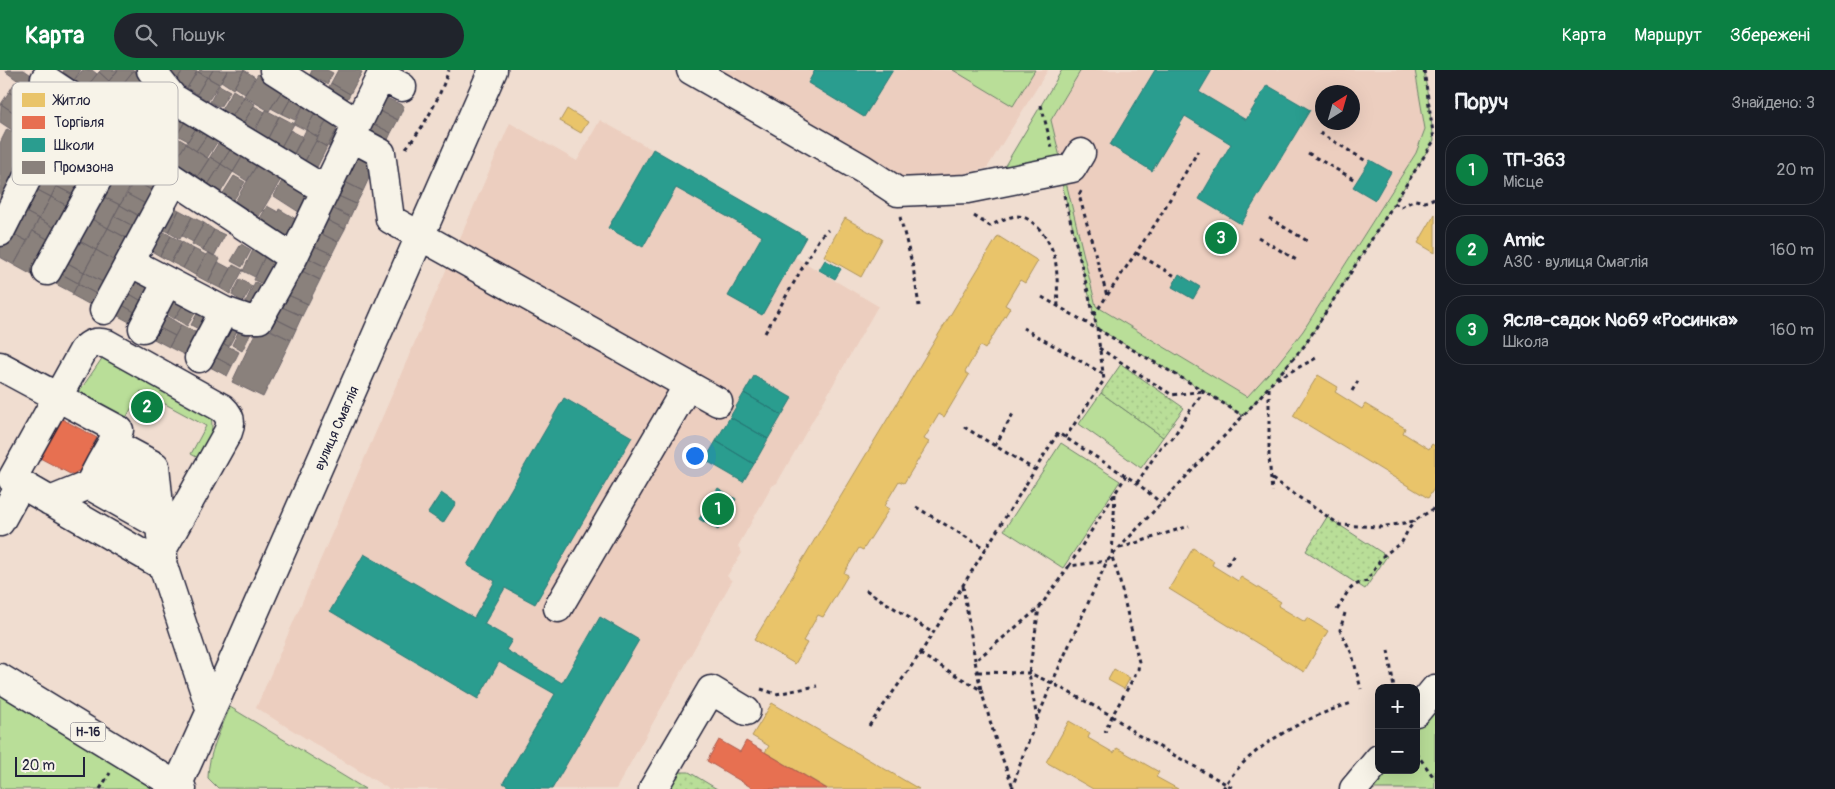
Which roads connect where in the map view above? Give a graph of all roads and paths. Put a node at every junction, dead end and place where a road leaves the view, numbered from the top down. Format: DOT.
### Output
graph roads {
  1 [pos="151,70"];
  2 [pos="449,70"];
  3 [pos="493,70"];
  4 [pos="691,70"];
  5 [pos="1424,70"];
  6 [pos="290,74"];
  7 [pos="45,79"];
  8 [pos="50,82"];
  9 [pos="160,82"];
  10 [pos="402,87"];
  11 [pos="178,101"];
  12 [pos="1041,105"];
  13 [pos="354,130"];
  14 [pos="1320,133"];
  15 [pos="1435,139"];
  16 [pos="1198,151"];
  17 [pos="381,153"];
  18 [pos="1082,153"];
  19 [pos="1308,153"];
  20 [pos="1366,161"];
  21 [pos="1059,170"];
  22 [pos="1355,180"];
  23 [pos="178,183"];
  24 [pos="24,185"];
  25 [pos="95,185"];
  26 [pos="171,185"];
  27 [pos="1084,187"];
  28 [pos="325,190"];
  29 [pos="898,192"];
  30 [pos="1435,198"];
  31 [pos="1394,203"];
  32 [pos="974,216"];
  33 [pos="1269,218"];
  34 [pos="828,230"];
  35 [pos="0,232"];
  36 [pos="421,236"];
  37 [pos="1258,237"];
  38 [pos="1309,242"];
  39 [pos="1136,253"];
  40 [pos="293,258"];
  41 [pos="1298,261"];
  42 [pos="130,262"];
  43 [pos="47,272"];
  44 [pos="1175,276"];
  45 [pos="167,282"];
  46 [pos="1107,296"];
  47 [pos="1042,297"];
  48 [pos="919,306"];
  49 [pos="1058,306"];
  50 [pos="104,310"];
  51 [pos="224,311"];
  52 [pos="1094,316"];
  53 [pos="142,328"];
  54 [pos="1023,328"];
  55 [pos="1097,328"];
  56 [pos="765,333"];
  57 [pos="1099,348"];
  58 [pos="1318,357"];
  59 [pos="199,358"];
  60 [pos="0,366"];
  61 [pos="1103,375"];
  62 [pos="1274,381"];
  63 [pos="1358,381"];
  64 [pos="688,385"];
  65 [pos="1269,386"];
  66 [pos="1204,391"];
  67 [pos="1352,391"];
  68 [pos="58,396"];
  69 [pos="718,402"];
  70 [pos="1014,412"];
  71 [pos="1243,416"];
  72 [pos="964,427"];
  73 [pos="1065,438"];
  74 [pos="994,446"];
  75 [pos="105,455"];
  76 [pos="1035,470"];
  77 [pos="1126,476"];
  78 [pos="11,478"];
  79 [pos="1272,479"];
  80 [pos="1137,482"];
  81 [pos="1272,492"];
  82 [pos="1115,494"];
  83 [pos="158,496"];
  84 [pos="50,501"];
  85 [pos="1161,503"];
  86 [pos="916,507"];
  87 [pos="1435,508"];
  88 [pos="1417,519"];
  89 [pos="0,522"];
  90 [pos="1189,526"];
  91 [pos="162,547"];
  92 [pos="1120,548"];
  93 [pos="986,549"];
  94 [pos="1234,554"];
  95 [pos="1112,557"];
  96 [pos="1107,562"];
  97 [pos="1227,565"];
  98 [pos="1069,566"];
  99 [pos="963,586"];
  100 [pos="866,590"];
  101 [pos="558,608"];
  102 [pos="1039,608"];
  103 [pos="1338,610"];
  104 [pos="1345,614"];
  105 [pos="933,633"];
  106 [pos="1388,650"];
  107 [pos="920,654"];
  108 [pos="975,661"];
  109 [pos="978,672"];
  110 [pos="1029,673"];
  111 [pos="0,678"];
  112 [pos="1052,683"];
  113 [pos="1393,684"];
  114 [pos="817,686"];
  115 [pos="1361,689"];
  116 [pos="1435,689"];
  117 [pos="981,690"];
  118 [pos="750,699"];
  119 [pos="1352,702"];
  120 [pos="1420,707"];
  121 [pos="210,711"];
  122 [pos="1112,716"];
  123 [pos="1037,720"];
  124 [pos="869,726"];
  125 [pos="1105,732"];
  126 [pos="1420,758"];
  127 [pos="1375,764"];
  128 [pos="1435,779"];
  129 [pos="1226,784"];
  130 [pos="179,787"];
  131 [pos="1013,788"];
  132 [pos="653,789"];
  133 [pos="1223,789"];
  134 [pos="1235,789"];
  135 [pos="1354,789"];
  1 -- 9 [label="street"];
  2 -- 17 [label="path"];
  3 -- 36 [label="street, вулиця Смаглія"];
  4 -- 29 [label="street"];
  5 -- 15 [label="path"];
  6 -- 13 [label="street"];
  7 -- 8 [label="street"];
  10 -- 13 [label="street"];
  11 -- 28 [label="street"];
  12 -- 21 [label="path"];
  13 -- 17 [label="street"];
  13 -- 28 [label="street"];
  14 -- 20 [label="path"];
  15 -- 31 [label="path"];
  16 -- 39 [label="path"];
  17 -- 36 [label="street"];
  18 -- 21 [label="street"];
  19 -- 22 [label="path"];
  21 -- 29 [label="street"];
  21 -- 52 [label="path"];
  23 -- 40 [label="street"];
  24 -- 35 [label="street"];
  25 -- 43 [label="street"];
  26 -- 42 [label="street"];
  27 -- 46 [label="path"];
  28 -- 40 [label="street"];
  29 -- 48 [label="path"];
  30 -- 31 [label="path"];
  31 -- 62 [label="path"];
  32 -- 49 [label="path"];
  33 -- 38 [label="path"];
  34 -- 56 [label="path"];
  36 -- 64 [label="street"];
  36 -- 121 [label="street, вулиця Смаглія"];
  37 -- 41 [label="path"];
  39 -- 44 [label="path"];
  39 -- 46 [label="path"];
  40 -- 51 [label="street"];
  42 -- 45 [label="street"];
  42 -- 50 [label="street"];
  45 -- 51 [label="street"];
  45 -- 53 [label="street"];
  46 -- 52 [label="path"];
  47 -- 49 [label="path"];
  49 -- 55 [label="path"];
  51 -- 59 [label="street"];
  52 -- 55 [label="path"];
  54 -- 61 [label="path"];
  55 -- 57 [label="path"];
  55 -- 66 [label="path"];
  57 -- 61 [label="path"];
  57 -- 66 [label="path"];
  58 -- 62 [label="path"];
  60 -- 68 [label="street"];
  61 -- 73 [label="path"];
  62 -- 65 [label="path"];
  63 -- 67 [label="path"];
  64 -- 69 [label="street"];
  64 -- 101 [label="street"];
  65 -- 71 [label="path"];
  65 -- 79 [label="path"];
  66 -- 71 [label="path"];
  66 -- 80 [label="path"];
  68 -- 75 [label="street"];
  68 -- 78 [label="street"];
  68 -- 91 [label="street"];
  70 -- 74 [label="path"];
  71 -- 85 [label="path"];
  72 -- 74 [label="path"];
  73 -- 76 [label="path"];
  73 -- 77 [label="path"];
  74 -- 76 [label="path"];
  75 -- 83 [label="street"];
  75 -- 83 [label="street"];
  75 -- 84 [label="street"];
  75 -- 91 [label="street"];
  76 -- 93 [label="path"];
  77 -- 80 [label="path"];
  77 -- 82 [label="path"];
  78 -- 84 [label="street"];
  78 -- 89 [label="street"];
  79 -- 81 [label="path"];
  79 -- 88 [label="path"];
  80 -- 85 [label="path"];
  82 -- 95 [label="path"];
  82 -- 98 [label="path"];
  83 -- 91 [label="street"];
  84 -- 91 [label="street"];
  85 -- 92 [label="path"];
  86 -- 93 [label="path"];
  87 -- 88 [label="path"];
  88 -- 103 [label="path"];
  90 -- 92 [label="path"];
  91 -- 121 [label="street"];
  92 -- 95 [label="path"];
  93 -- 99 [label="path"];
  94 -- 97 [label="path"];
  95 -- 96 [label="path"];
  95 -- 122 [label="path"];
  96 -- 98 [label="path"];
  96 -- 112 [label="path"];
  98 -- 102 [label="path"];
  99 -- 105 [label="path"];
  99 -- 108 [label="path"];
  100 -- 105 [label="path"];
  102 -- 108 [label="path"];
  102 -- 110 [label="path"];
  104 -- 115 [label="path"];
  105 -- 107 [label="path"];
  106 -- 113 [label="path"];
  107 -- 117 [label="path"];
  107 -- 124 [label="path"];
  108 -- 109 [label="path"];
  109 -- 110 [label="path"];
  109 -- 117 [label="path"];
  110 -- 112 [label="path"];
  110 -- 123 [label="path"];
  111 -- 130 [label="street, Н-16"];
  112 -- 122 [label="path"];
  112 -- 123 [label="path"];
  114 -- 118 [label="path"];
  116 -- 120 [label="street"];
  117 -- 131 [label="path"];
  118 -- 132 [label="street"];
  119 -- 129 [label="path"];
  121 -- 130 [label="street, вулиця Смаглія"];
  122 -- 125 [label="path"];
  122 -- 129 [label="path"];
  123 -- 131 [label="path"];
  126 -- 128 [label="path"];
  127 -- 135 [label="street"];
  129 -- 133 [label="path"];
  129 -- 134 [label="path"];
}
